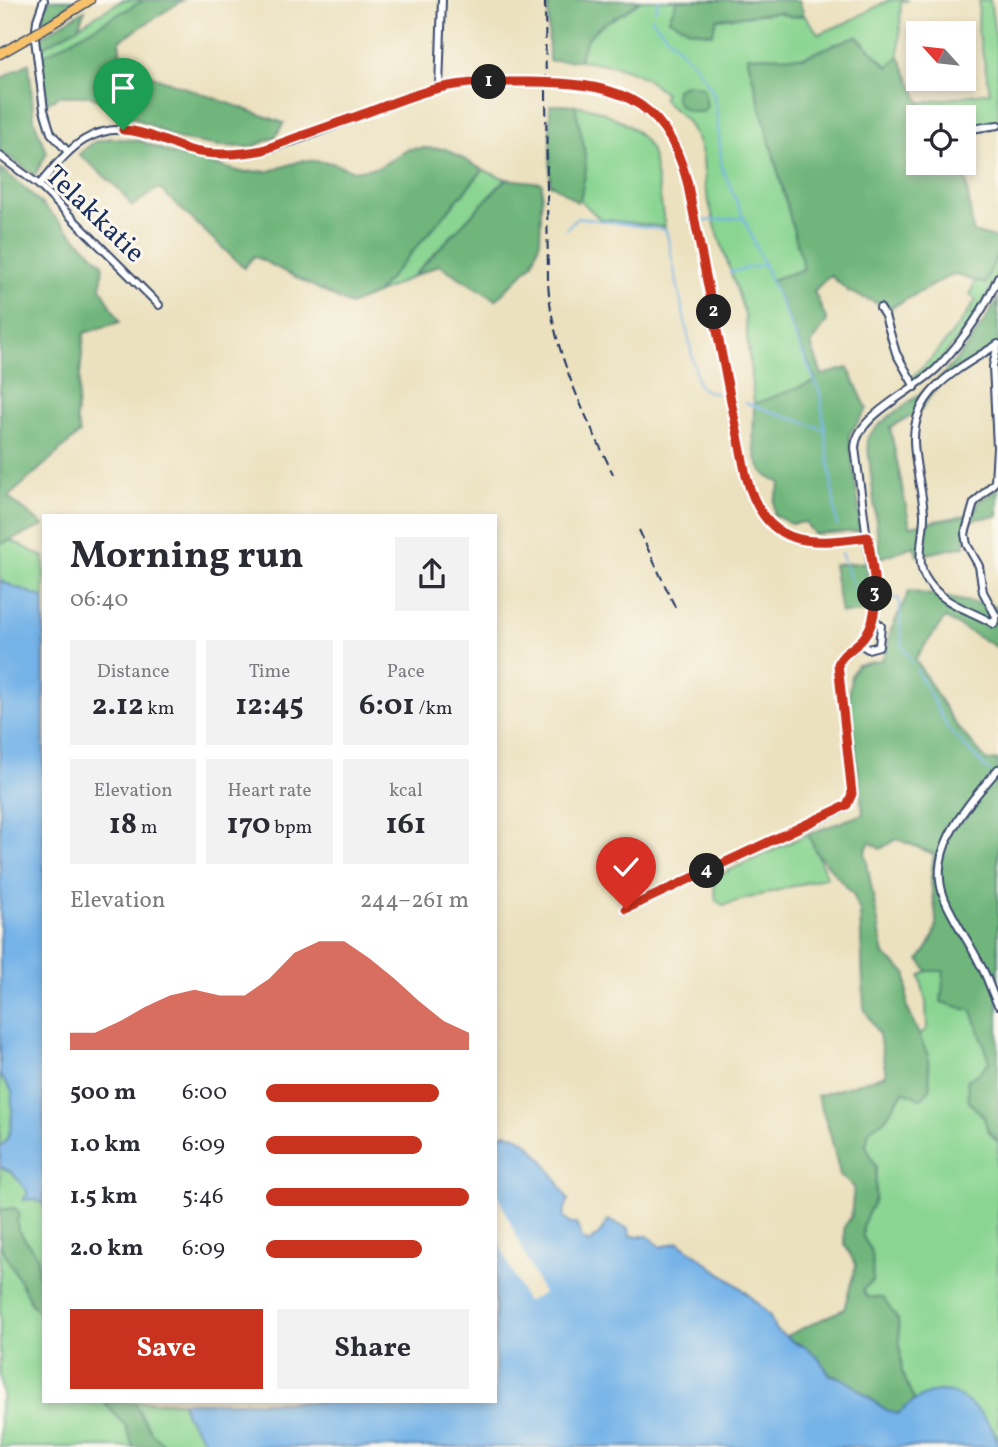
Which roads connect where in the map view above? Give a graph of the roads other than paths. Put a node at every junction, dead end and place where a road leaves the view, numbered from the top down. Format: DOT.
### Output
graph roads {
  1 [pos="44,0"];
  2 [pos="90,0"];
  3 [pos="442,0"];
  4 [pos="0,54"];
  5 [pos="439,88"];
  6 [pos="998,125"];
  7 [pos="976,129"];
  8 [pos="68,152"];
  9 [pos="0,156"];
  10 [pos="39,185"];
  11 [pos="998,277"];
  12 [pos="159,305"];
  13 [pos="880,308"];
  14 [pos="998,344"];
  15 [pos="915,387"];
  16 [pos="996,482"];
  17 [pos="868,537"];
  18 [pos="874,620"];
  19 [pos="860,644"];
  20 [pos="998,769"];
  21 [pos="625,910"];
  22 [pos="998,1005"];
  1 -- 8 [label="street"];
  2 -- 4 [label="main road, bridge"];
  3 -- 5 [label="street"];
  5 -- 8 [label="street"];
  5 -- 17 [label="street"];
  6 -- 7 [label="street"];
  8 -- 10 [label="street"];
  9 -- 10 [label="street, Telakkatie"];
  10 -- 12 [label="street, Telakkatie"];
  11 -- 15 [label="street"];
  13 -- 15 [label="street"];
  14 -- 16 [label="street"];
  14 -- 16 [label="street"];
  15 -- 17 [label="street"];
  17 -- 18 [label="street"];
  18 -- 19 [label="street"];
  18 -- 19 [label="street"];
  19 -- 21 [label="street"];
  20 -- 22 [label="street"];
}
